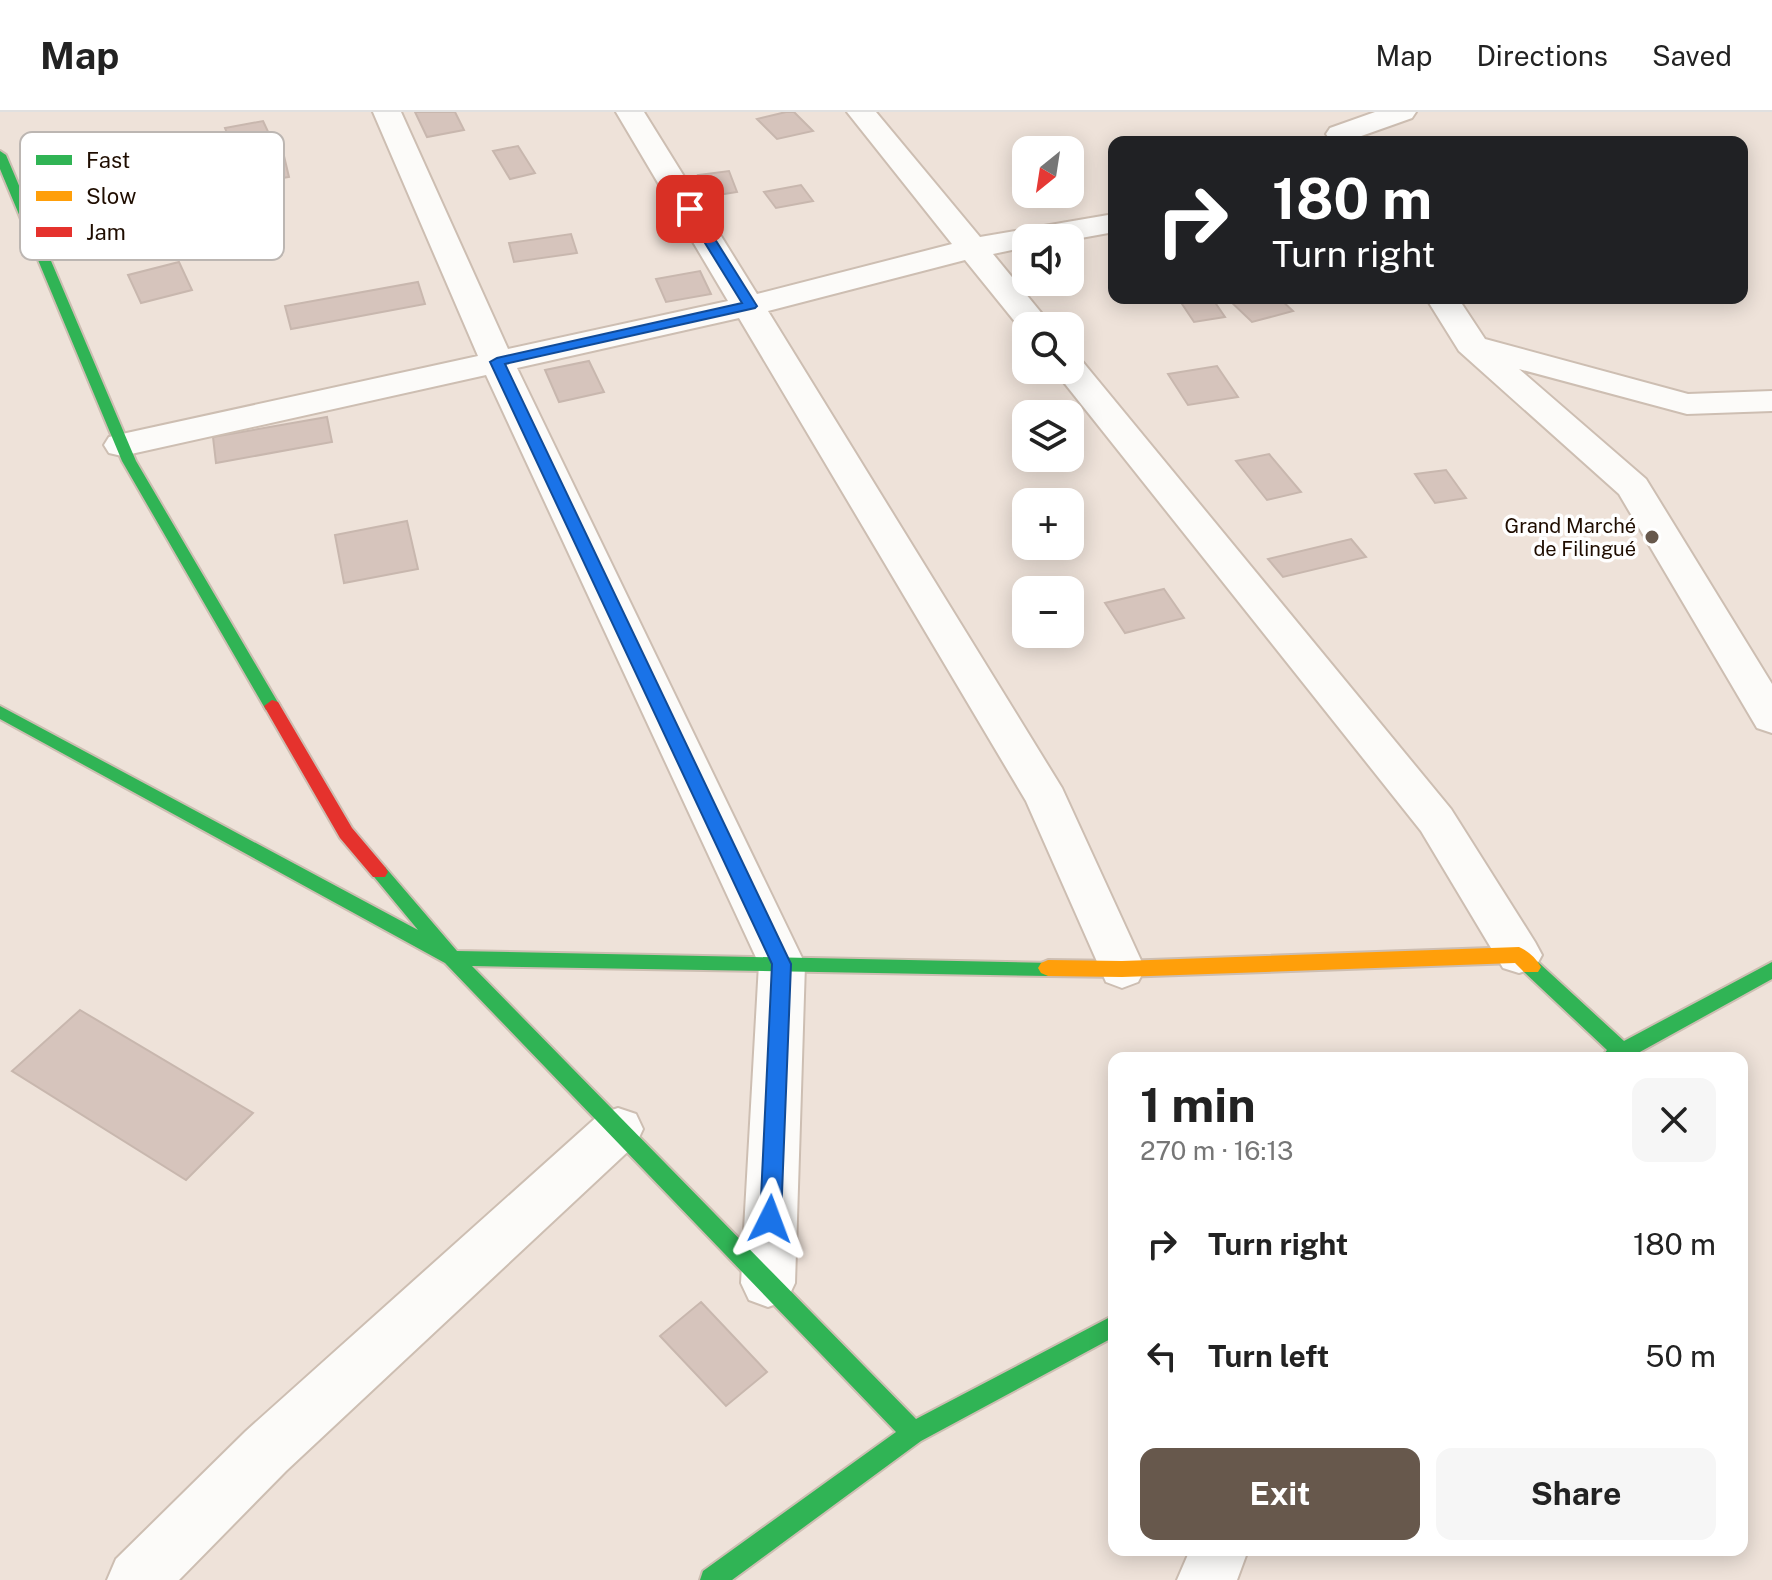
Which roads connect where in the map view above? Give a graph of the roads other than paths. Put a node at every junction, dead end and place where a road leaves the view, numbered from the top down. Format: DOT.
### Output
graph roads {
  1 [pos="387,112"];
  2 [pos="630,112"];
  3 [pos="861,112"];
  4 [pos="1402,112"];
  5 [pos="1339,129"];
  6 [pos="0,155"];
  7 [pos="20,203"];
  8 [pos="1108,224"];
  9 [pos="1084,228"];
  10 [pos="1012,241"];
  11 [pos="973,248"];
  12 [pos="44,260"];
  13 [pos="1446,304"];
  14 [pos="750,306"];
  15 [pos="1025,312"];
  16 [pos="1471,344"];
  17 [pos="497,362"];
  18 [pos="1083,384"];
  19 [pos="1772,401"];
  20 [pos="122,445"];
  21 [pos="0,712"];
  22 [pos="1772,718"];
  23 [pos="1519,955"];
  24 [pos="452,958"];
  25 [pos="782,964"];
  26 [pos="1122,969"];
  27 [pos="1772,970"];
  28 [pos="1614,1052"];
  29 [pos="1622,1052"];
  30 [pos="618,1129"];
  31 [pos="768,1283"];
  32 [pos="1108,1328"];
  33 [pos="913,1433"];
  34 [pos="1217,1556"];
  35 [pos="137,1580"];
  36 [pos="712,1580"];
  37 [pos="1207,1580"];
  1 -- 17 [label="street"];
  2 -- 14 [label="street"];
  3 -- 11 [label="street"];
  4 -- 5 [label="street"];
  6 -- 7 [label="street"];
  8 -- 9 [label="street"];
  10 -- 11 [label="street"];
  11 -- 14 [label="street"];
  11 -- 15 [label="street"];
  12 -- 20 [label="street"];
  13 -- 16 [label="street"];
  14 -- 17 [label="street"];
  14 -- 26 [label="street"];
  16 -- 19 [label="street"];
  16 -- 22 [label="street"];
  17 -- 20 [label="street"];
  17 -- 25 [label="street"];
  18 -- 23 [label="street"];
  20 -- 24 [label="street"];
  21 -- 24 [label="street"];
  23 -- 26 [label="street"];
  23 -- 28 [label="street"];
  24 -- 25 [label="street"];
  24 -- 30 [label="street"];
  25 -- 26 [label="street"];
  25 -- 31 [label="street"];
  27 -- 29 [label="street"];
  30 -- 31 [label="street"];
  30 -- 35 [label="street"];
  31 -- 33 [label="street"];
  32 -- 33 [label="street"];
  33 -- 36 [label="street"];
  34 -- 37 [label="street"];
}
